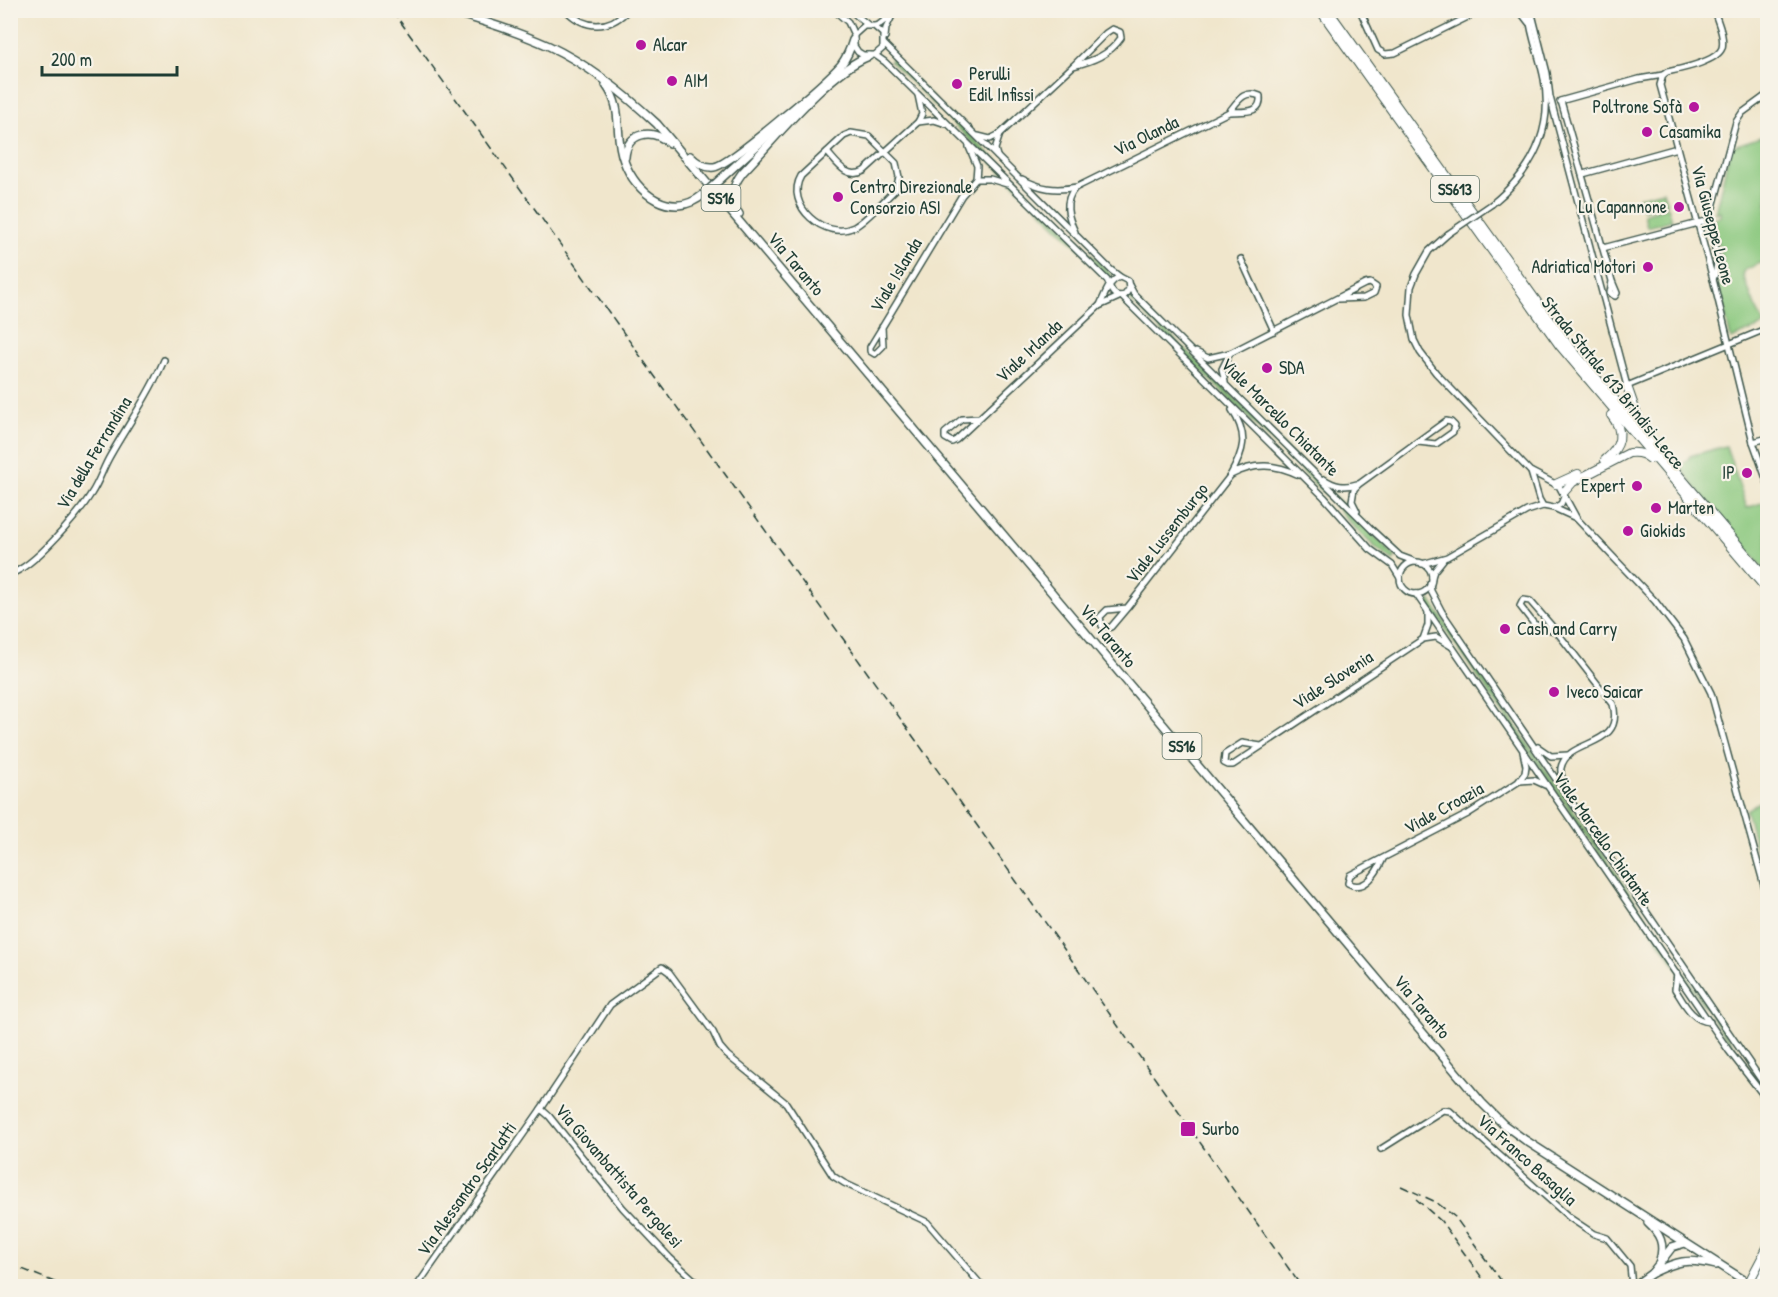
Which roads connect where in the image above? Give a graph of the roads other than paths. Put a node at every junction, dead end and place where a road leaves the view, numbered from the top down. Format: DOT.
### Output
graph roads {
  1 [pos="445,10"];
  2 [pos="566,10"];
  3 [pos="628,10"];
  4 [pos="834,10"];
  5 [pos="850,10"];
  6 [pos="898,10"];
  7 [pos="1320,10"];
  8 [pos="1328,10"];
  9 [pos="1360,10"];
  10 [pos="1519,10"];
  11 [pos="1530,10"];
  12 [pos="1714,10"];
  13 [pos="1480,11"];
  14 [pos="891,17"];
  15 [pos="871,26"];
  16 [pos="1530,26"];
  17 [pos="854,38"];
  18 [pos="884,41"];
  19 [pos="872,56"];
  20 [pos="1073,66"];
  21 [pos="1663,75"];
  22 [pos="600,78"];
  23 [pos="917,93"];
  24 [pos="1767,94"];
  25 [pos="809,99"];
  26 [pos="1561,101"];
  27 [pos="1552,104"];
  28 [pos="1229,112"];
  29 [pos="918,123"];
  30 [pos="657,124"];
  31 [pos="950,126"];
  32 [pos="1000,134"];
  33 [pos="976,136"];
  34 [pos="967,143"];
  35 [pos="1677,148"];
  36 [pos="827,152"];
  37 [pos="885,152"];
  38 [pos="684,155"];
  39 [pos="997,157"];
  40 [pos="624,163"];
  41 [pos="1583,174"];
  42 [pos="1017,176"];
  43 [pos="976,179"];
  44 [pos="1010,185"];
  45 [pos="1077,187"];
  46 [pos="1710,220"];
  47 [pos="1697,223"];
  48 [pos="1077,236"];
  49 [pos="757,241"];
  50 [pos="1603,248"];
  51 [pos="1241,259"];
  52 [pos="1120,277"];
  53 [pos="1713,279"];
  54 [pos="1612,280"];
  55 [pos="1129,285"];
  56 [pos="1110,286"];
  57 [pos="1121,296"];
  58 [pos="1338,299"];
  59 [pos="1099,306"];
  60 [pos="882,327"];
  61 [pos="1767,328"];
  62 [pos="1274,331"];
  63 [pos="1729,344"];
  64 [pos="1187,346"];
  65 [pos="1230,353"];
  66 [pos="164,360"];
  67 [pos="1583,374"];
  68 [pos="1226,385"];
  69 [pos="1627,386"];
  70 [pos="1227,402"];
  71 [pos="979,418"];
  72 [pos="1767,438"];
  73 [pos="1418,442"];
  74 [pos="1753,442"];
  75 [pos="1530,471"];
  76 [pos="1230,476"];
  77 [pos="1303,476"];
  78 [pos="1318,477"];
  79 [pos="1681,479"];
  80 [pos="1554,483"];
  81 [pos="1359,484"];
  82 [pos="1767,484"];
  83 [pos="1564,494"];
  84 [pos="1538,497"];
  85 [pos="1543,506"];
  86 [pos="1554,508"];
  87 [pos="1696,508"];
  88 [pos="1527,511"];
  89 [pos="1577,519"];
  90 [pos="1372,530"];
  91 [pos="1447,557"];
  92 [pos="1419,563"];
  93 [pos="10,574"];
  94 [pos="1400,578"];
  95 [pos="1767,580"];
  96 [pos="1431,581"];
  97 [pos="1767,591"];
  98 [pos="1416,594"];
  99 [pos="1127,608"];
  100 [pos="1427,610"];
  101 [pos="1557,632"];
  102 [pos="1423,639"];
  103 [pos="1455,649"];
  104 [pos="1532,743"];
  105 [pos="1520,745"];
  106 [pos="1261,746"];
  107 [pos="1569,755"];
  108 [pos="1518,782"];
  109 [pos="1550,788"];
  110 [pos="1565,791"];
  111 [pos="1383,859"];
  112 [pos="1767,900"];
  113 [pos="1677,974"];
  114 [pos="1710,1022"];
  115 [pos="1767,1090"];
  116 [pos="1767,1101"];
  117 [pos="541,1109"];
  118 [pos="1381,1149"];
  119 [pos="1640,1214"];
  120 [pos="1685,1243"];
  121 [pos="1767,1246"];
  122 [pos="1767,1259"];
  123 [pos="1679,1261"];
  124 [pos="1659,1263"];
  125 [pos="1721,1266"];
  126 [pos="1652,1272"];
  127 [pos="417,1287"];
  128 [pos="701,1287"];
  129 [pos="982,1287"];
  130 [pos="1633,1287"];
  131 [pos="1747,1287"];
  132 [pos="1753,1287"];
  1 -- 22 [label="main road, Via Taranto / SS16"];
  2 -- 3 [label="street"];
  4 -- 17 [label="street, Viale Marcello Chiatante"];
  5 -- 15 [label="street, Viale Marcello Chiatante"];
  6 -- 14 [label="street"];
  7 -- 67 [label="highway, Strada Statale 613 Brindisi-Lecce / SS613"];
  8 -- 79 [label="highway, Strada Statale 613 Brindisi-Lecce / SS613"];
  9 -- 13 [label="street"];
  10 -- 16 [label="street"];
  11 -- 16 [label="street"];
  11 -- 27 [label="street"];
  12 -- 21 [label="street"];
  14 -- 15 [label="street"];
  14 -- 18 [label="street"];
  15 -- 17 [label="street"];
  15 -- 18 [label="street, Viale Marcello Chiatante"];
  16 -- 75 [label="street, bridge"];
  17 -- 19 [label="street, Viale Marcello Chiatante"];
  17 -- 25 [label="main road"];
  18 -- 19 [label="street"];
  18 -- 33 [label="street, Viale Marcello Chiatante"];
  19 -- 23 [label="street, Viale Marcello Chiatante"];
  19 -- 25 [label="main road"];
  20 -- 20 [label="street"];
  20 -- 32 [label="street"];
  21 -- 26 [label="street"];
  21 -- 35 [label="street, Via Giuseppe Leone"];
  22 -- 30 [label="main road, Via Taranto / SS16"];
  22 -- 40 [label="main road"];
  23 -- 29 [label="street"];
  23 -- 31 [label="street, Viale Marcello Chiatante"];
  24 -- 46 [label="street"];
  25 -- 30 [label="main road"];
  25 -- 40 [label="main road, bridge"];
  25 -- 49 [label="main road"];
  26 -- 27 [label="street"];
  26 -- 41 [label="street"];
  27 -- 69 [label="street"];
  28 -- 28 [label="street, Via Olanda"];
  28 -- 45 [label="street, Via Olanda"];
  29 -- 31 [label="street"];
  29 -- 37 [label="street"];
  30 -- 38 [label="main road, Via Taranto / SS16"];
  31 -- 34 [label="street, Viale Marcello Chiatante"];
  32 -- 33 [label="street"];
  32 -- 39 [label="street"];
  33 -- 39 [label="street, Viale Marcello Chiatante"];
  34 -- 43 [label="street"];
  34 -- 44 [label="street, Viale Marcello Chiatante"];
  35 -- 41 [label="street"];
  35 -- 47 [label="street, Via Giuseppe Leone"];
  36 -- 37 [label="street"];
  36 -- 37 [label="street"];
  36 -- 37 [label="street"];
  38 -- 40 [label="main road"];
  38 -- 49 [label="main road, Via Taranto / SS16"];
  39 -- 42 [label="street, Viale Marcello Chiatante"];
  41 -- 50 [label="street"];
  42 -- 45 [label="street, Via Olanda"];
  42 -- 48 [label="street, Viale Marcello Chiatante"];
  43 -- 44 [label="street"];
  43 -- 60 [label="street, Viale Islanda"];
  44 -- 56 [label="street, Viale Marcello Chiatante"];
  45 -- 48 [label="street"];
  46 -- 47 [label="street"];
  46 -- 53 [label="street"];
  47 -- 50 [label="street"];
  47 -- 53 [label="street, Via Giuseppe Leone"];
  48 -- 52 [label="street, Viale Marcello Chiatante"];
  49 -- 119 [label="main road, Via Taranto / SS16"];
  50 -- 54 [label="street"];
  51 -- 62 [label="street"];
  52 -- 55 [label="street, Viale Marcello Chiatante"];
  52 -- 56 [label="street"];
  53 -- 63 [label="street, Via Giuseppe Leone"];
  55 -- 57 [label="street"];
  55 -- 64 [label="street, Viale Marcello Chiatante"];
  56 -- 57 [label="street, Viale Marcello Chiatante"];
  56 -- 59 [label="street, Viale Irlanda"];
  57 -- 59 [label="street, Viale Irlanda"];
  57 -- 70 [label="street, Viale Marcello Chiatante"];
  58 -- 58 [label="street"];
  58 -- 62 [label="street"];
  59 -- 71 [label="street, Viale Irlanda"];
  61 -- 63 [label="street"];
  62 -- 65 [label="street"];
  63 -- 69 [label="street"];
  63 -- 74 [label="street, Via Giuseppe Leone"];
  64 -- 65 [label="street"];
  64 -- 68 [label="street, Viale Marcello Chiatante"];
  65 -- 68 [label="street"];
  66 -- 93 [label="street, Via della Ferrandina"];
  67 -- 80 [label="highway"];
  67 -- 87 [label="highway, Strada Statale 613 Brindisi-Lecce / SS613"];
  68 -- 78 [label="street, Viale Marcello Chiatante"];
  69 -- 79 [label="highway"];
  70 -- 76 [label="street, Viale Lussemburgo"];
  70 -- 77 [label="street, Viale Marcello Chiatante"];
  71 -- 71 [label="street, Viale Irlanda"];
  72 -- 74 [label="street"];
  73 -- 73 [label="street"];
  73 -- 81 [label="street"];
  74 -- 82 [label="street, Via Giuseppe Leone"];
  75 -- 80 [label="street"];
  75 -- 84 [label="street"];
  76 -- 77 [label="street, Viale Lussemburgo"];
  76 -- 99 [label="street, Viale Lussemburgo"];
  77 -- 94 [label="street, Viale Marcello Chiatante"];
  78 -- 81 [label="street"];
  78 -- 90 [label="street, Viale Marcello Chiatante"];
  79 -- 95 [label="highway, Strada Statale 613 Brindisi-Lecce / SS613"];
  80 -- 83 [label="street"];
  80 -- 84 [label="street"];
  81 -- 90 [label="street"];
  83 -- 86 [label="street"];
  83 -- 87 [label="highway"];
  83 -- 89 [label="street"];
  84 -- 85 [label="street"];
  84 -- 88 [label="street"];
  85 -- 86 [label="street"];
  85 -- 88 [label="street"];
  86 -- 89 [label="street"];
  87 -- 97 [label="highway, Strada Statale 613 Brindisi-Lecce / SS613"];
  88 -- 91 [label="street"];
  89 -- 112 [label="street"];
  90 -- 92 [label="street, Viale Marcello Chiatante"];
  91 -- 92 [label="street"];
  91 -- 96 [label="street"];
  92 -- 94 [label="street"];
  92 -- 96 [label="street, Viale Marcello Chiatante"];
  94 -- 98 [label="street, Viale Marcello Chiatante"];
  96 -- 98 [label="street"];
  96 -- 104 [label="street, Viale Marcello Chiatante"];
  98 -- 100 [label="street, Viale Marcello Chiatante"];
  99 -- 99 [label="street, Viale Lussemburgo"];
  100 -- 102 [label="street"];
  100 -- 103 [label="street, Viale Marcello Chiatante"];
  101 -- 101 [label="street"];
  101 -- 107 [label="street"];
  102 -- 103 [label="street"];
  102 -- 106 [label="street, Viale Slovenia"];
  103 -- 105 [label="street, Viale Marcello Chiatante"];
  104 -- 107 [label="street"];
  104 -- 110 [label="street, Viale Marcello Chiatante"];
  105 -- 108 [label="street"];
  105 -- 109 [label="street, Viale Marcello Chiatante"];
  106 -- 106 [label="street, Viale Slovenia"];
  107 -- 110 [label="street"];
  108 -- 109 [label="street"];
  108 -- 111 [label="street, Viale Croazia"];
  109 -- 113 [label="street, Viale Marcello Chiatante"];
  110 -- 115 [label="street, Viale Marcello Chiatante"];
  111 -- 111 [label="street, Viale Croazia"];
  113 -- 114 [label="street, Viale Marcello Chiatante"];
  113 -- 114 [label="street"];
  114 -- 116 [label="street, Viale Marcello Chiatante"];
  117 -- 127 [label="street, Via Alessandro Scarlatti"];
  117 -- 128 [label="street, Via Giovanbattista Pergolesi"];
  117 -- 129 [label="street, Via Alessandro Scarlatti"];
  118 -- 130 [label="street, Via Franco Basaglia"];
  119 -- 120 [label="main road, Via Taranto / SS16"];
  119 -- 124 [label="main road"];
  120 -- 123 [label="main road"];
  120 -- 124 [label="main road"];
  120 -- 125 [label="main road, Via Taranto / SS16"];
  121 -- 131 [label="highway, bridge"];
  122 -- 132 [label="highway"];
  123 -- 125 [label="main road"];
  123 -- 126 [label="main road"];
  124 -- 126 [label="main road"];
  125 -- 132 [label="main road, Via Taranto / SS16"];
  126 -- 130 [label="main road"];
}
